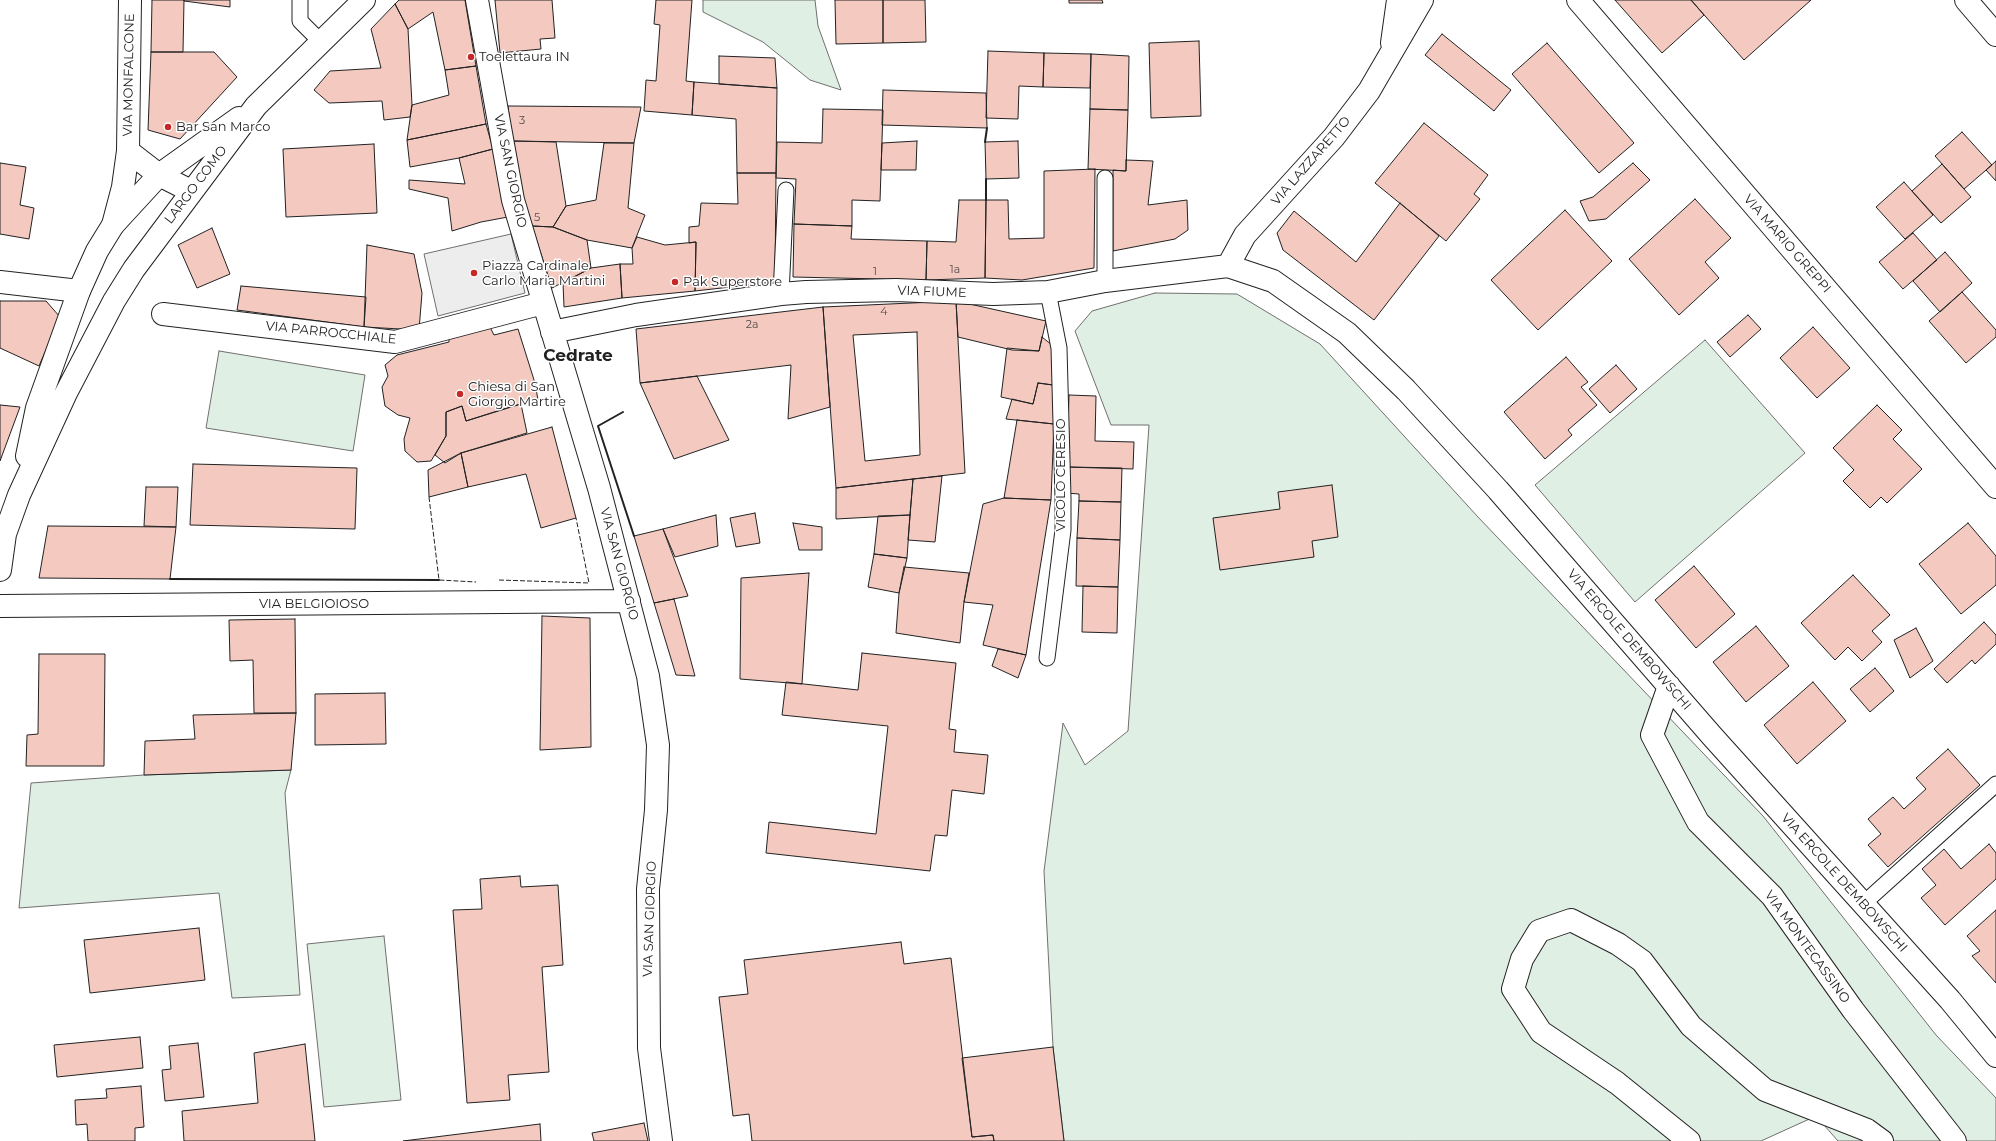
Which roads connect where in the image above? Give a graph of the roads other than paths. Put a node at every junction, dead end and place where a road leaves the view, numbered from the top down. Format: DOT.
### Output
graph roads {
  1 [pos="130,0"];
  2 [pos="300,0"];
  3 [pos="364,0"];
  4 [pos="477,0"];
  5 [pos="1398,0"];
  6 [pos="1422,0"];
  7 [pos="1578,0"];
  8 [pos="1966,0"];
  9 [pos="1996,35"];
  10 [pos="321,42"];
  11 [pos="1391,54"];
  12 [pos="256,106"];
  13 [pos="128,151"];
  14 [pos="159,175"];
  15 [pos="1105,178"];
  16 [pos="786,190"];
  17 [pos="191,191"];
  18 [pos="113,225"];
  19 [pos="1228,266"];
  20 [pos="1105,281"];
  21 [pos="0,282"];
  22 [pos="79,291"];
  23 [pos="1048,292"];
  24 [pos="781,294"];
  25 [pos="543,304"];
  26 [pos="163,314"];
  27 [pos="552,332"];
  28 [pos="1996,487"];
  29 [pos="19,495"];
  30 [pos="0,570"];
  31 [pos="629,601"];
  32 [pos="0,606"];
  33 [pos="1047,658"];
  34 [pos="1669,686"];
  35 [pos="1996,784"];
  36 [pos="1862,904"];
  37 [pos="1996,1056"];
  38 [pos="661,1141"];
  39 [pos="1689,1141"];
  40 [pos="1882,1141"];
  41 [pos="1955,1141"];
  1 -- 13 [label="street, VIA MONFALCONE"];
  2 -- 10 [label="lane"];
  3 -- 10 [label="street"];
  4 -- 25 [label="street, VIA SAN GIORGIO"];
  5 -- 11 [label="street, VIA LAZZARETTO"];
  6 -- 11 [label="street, VIA LAZZARETTO"];
  7 -- 28 [label="street, VIA MARIO GREPPI"];
  8 -- 9 [label="street"];
  10 -- 12 [label="street"];
  11 -- 19 [label="street, VIA LAZZARETTO"];
  12 -- 14 [label="street, LARGO COMO"];
  12 -- 17 [label="street, LARGO COMO"];
  13 -- 14 [label="street, VIA MONFALCONE"];
  13 -- 18 [label="street, VIA MONFALCONE"];
  14 -- 17 [label="street, VIA MONFALCONE"];
  14 -- 18 [label="street, LARGO COMO"];
  15 -- 20 [label="lane"];
  16 -- 24 [label="lane"];
  17 -- 29 [label="street, LARGO COMO"];
  18 -- 22 [label="street, LARGO COMO"];
  19 -- 20 [label="street, VIA FIUME"];
  19 -- 34 [label="street, VIA ERCOLE DEMBOWSCHI"];
  20 -- 23 [label="street, VIA FIUME"];
  21 -- 22 [label="street"];
  22 -- 29 [label="street, LARGO COMO"];
  23 -- 24 [label="street, VIA FIUME"];
  23 -- 33 [label="lane, VICOLO CERESIO"];
  24 -- 27 [label="street, VIA FIUME"];
  25 -- 26 [label="street, VIA PARROCCHIALE"];
  25 -- 27 [label="street, VIA SAN GIORGIO"];
  27 -- 31 [label="street, VIA SAN GIORGIO"];
  29 -- 30 [label="street, LARGO COMO"];
  31 -- 32 [label="street, VIA BELGIOIOSO"];
  31 -- 38 [label="street, VIA SAN GIORGIO"];
  34 -- 36 [label="street, VIA ERCOLE DEMBOWSCHI"];
  34 -- 41 [label="street, VIA MONTECASSINO"];
  35 -- 36 [label="lane"];
  36 -- 37 [label="street, VIA ERCOLE DEMBOWSCHI"];
  39 -- 40 [label="street"];
}
